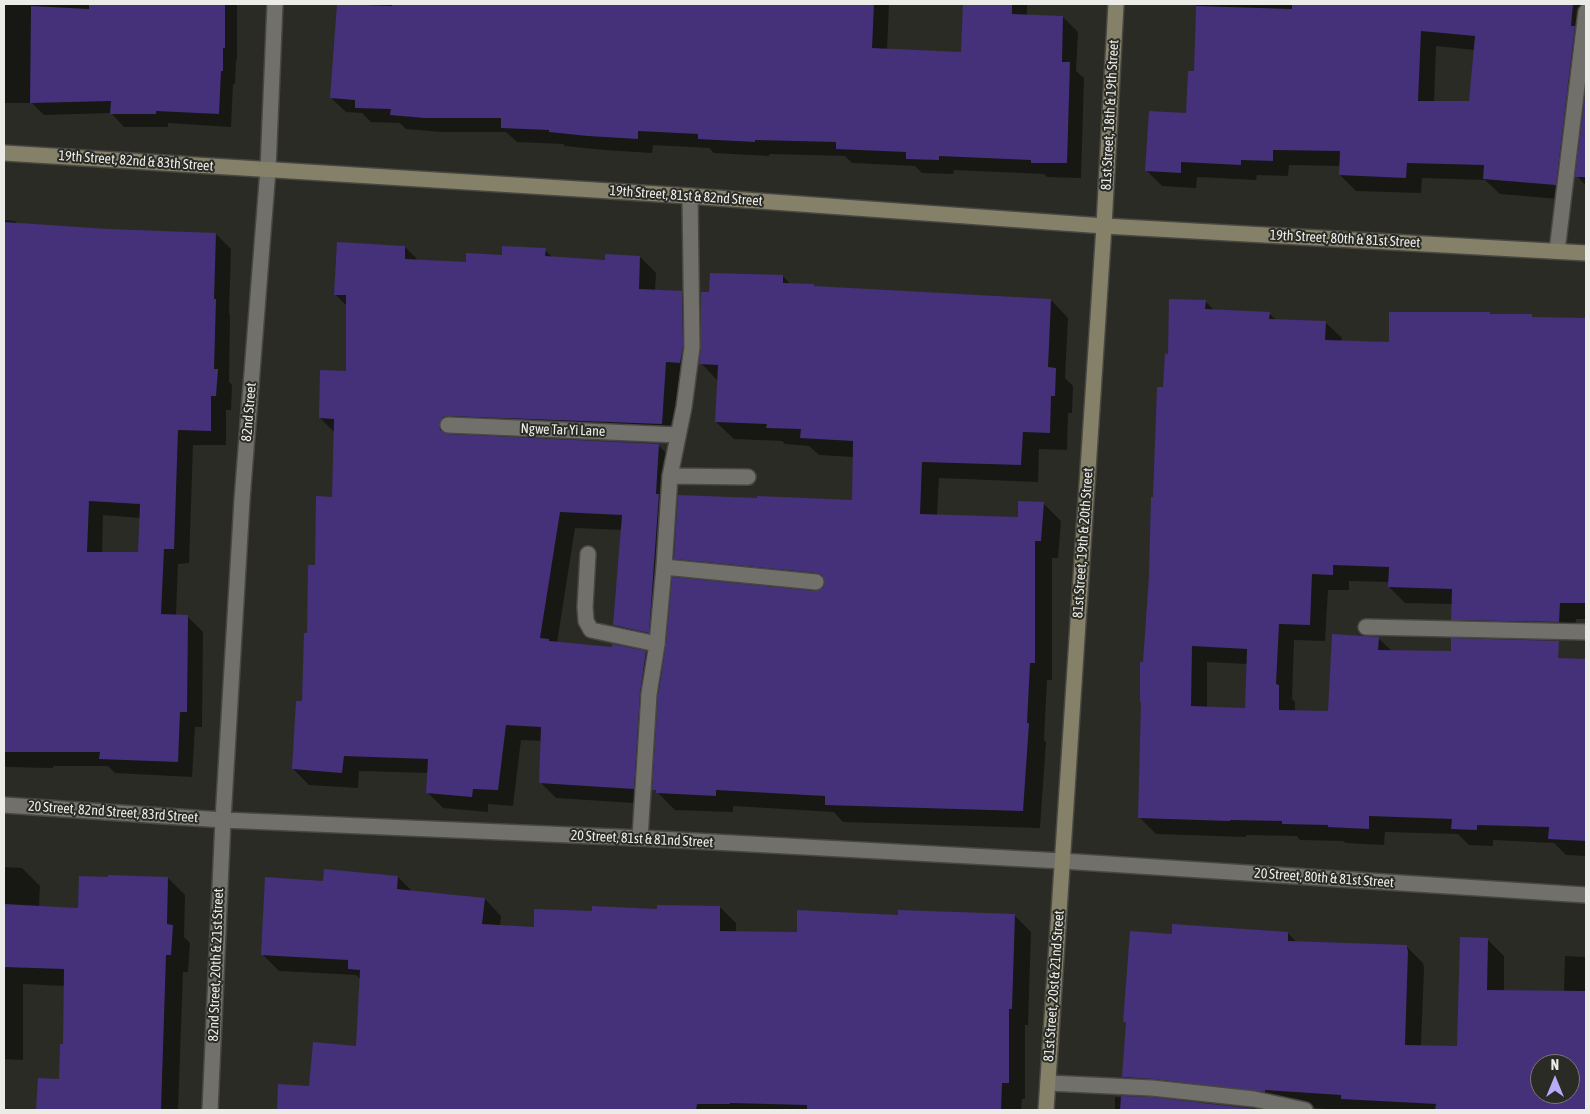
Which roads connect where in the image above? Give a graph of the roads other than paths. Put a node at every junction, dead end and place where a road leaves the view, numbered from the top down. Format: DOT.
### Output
graph roads {
  1 [pos="275,4"];
  2 [pos="1116,4"];
  3 [pos="1586,12"];
  4 [pos="4,153"];
  5 [pos="268,169"];
  6 [pos="690,196"];
  7 [pos="1104,226"];
  8 [pos="1557,251"];
  9 [pos="1586,252"];
  10 [pos="448,425"];
  11 [pos="678,435"];
  12 [pos="670,476"];
  13 [pos="748,477"];
  14 [pos="588,554"];
  15 [pos="664,567"];
  16 [pos="816,582"];
  17 [pos="1366,627"];
  18 [pos="1586,632"];
  19 [pos="657,644"];
  20 [pos="4,805"];
  21 [pos="223,820"];
  22 [pos="640,838"];
  23 [pos="1062,861"];
  24 [pos="1586,895"];
  25 [pos="1048,1082"];
  26 [pos="210,1110"];
  27 [pos="1046,1110"];
  28 [pos="1304,1110"];
  1 -- 5 [label="street, 82nd Street"];
  2 -- 7 [label="street, 81st Street, 18th & 19th Street"];
  3 -- 8 [label="street"];
  4 -- 5 [label="street, 19th Street, 82nd & 83th Street"];
  5 -- 6 [label="street, 19th Street, 81st & 82nd Street"];
  5 -- 21 [label="street, 82nd Street"];
  6 -- 7 [label="street, 19th Street, 81st & 82nd Street"];
  6 -- 11 [label="street"];
  7 -- 8 [label="street, 19th Street, 80th & 81st Street"];
  7 -- 23 [label="street, 81st Street, 19th & 20th Street"];
  8 -- 9 [label="street, 19th Street, 80th & 81st Street"];
  10 -- 11 [label="street, Ngwe Tar Yi Lane"];
  11 -- 12 [label="street"];
  12 -- 13 [label="street"];
  12 -- 15 [label="street"];
  14 -- 19 [label="street"];
  15 -- 16 [label="street"];
  15 -- 19 [label="street"];
  17 -- 18 [label="street"];
  19 -- 22 [label="street"];
  20 -- 21 [label="street, 20 Street, 82nd Street, 83rd Street"];
  21 -- 22 [label="street, 20 Street, 81st & 81nd Street"];
  21 -- 26 [label="street, 82nd Street, 20th & 21st Street"];
  22 -- 23 [label="street, 20 Street, 81st & 81nd Street"];
  23 -- 24 [label="street, 20 Street, 80th & 81st Street"];
  23 -- 25 [label="street, 81st Street, 20st & 21nd Street"];
  25 -- 27 [label="street, 81st Street, 20st & 21nd Street"];
  25 -- 28 [label="street"];
}
